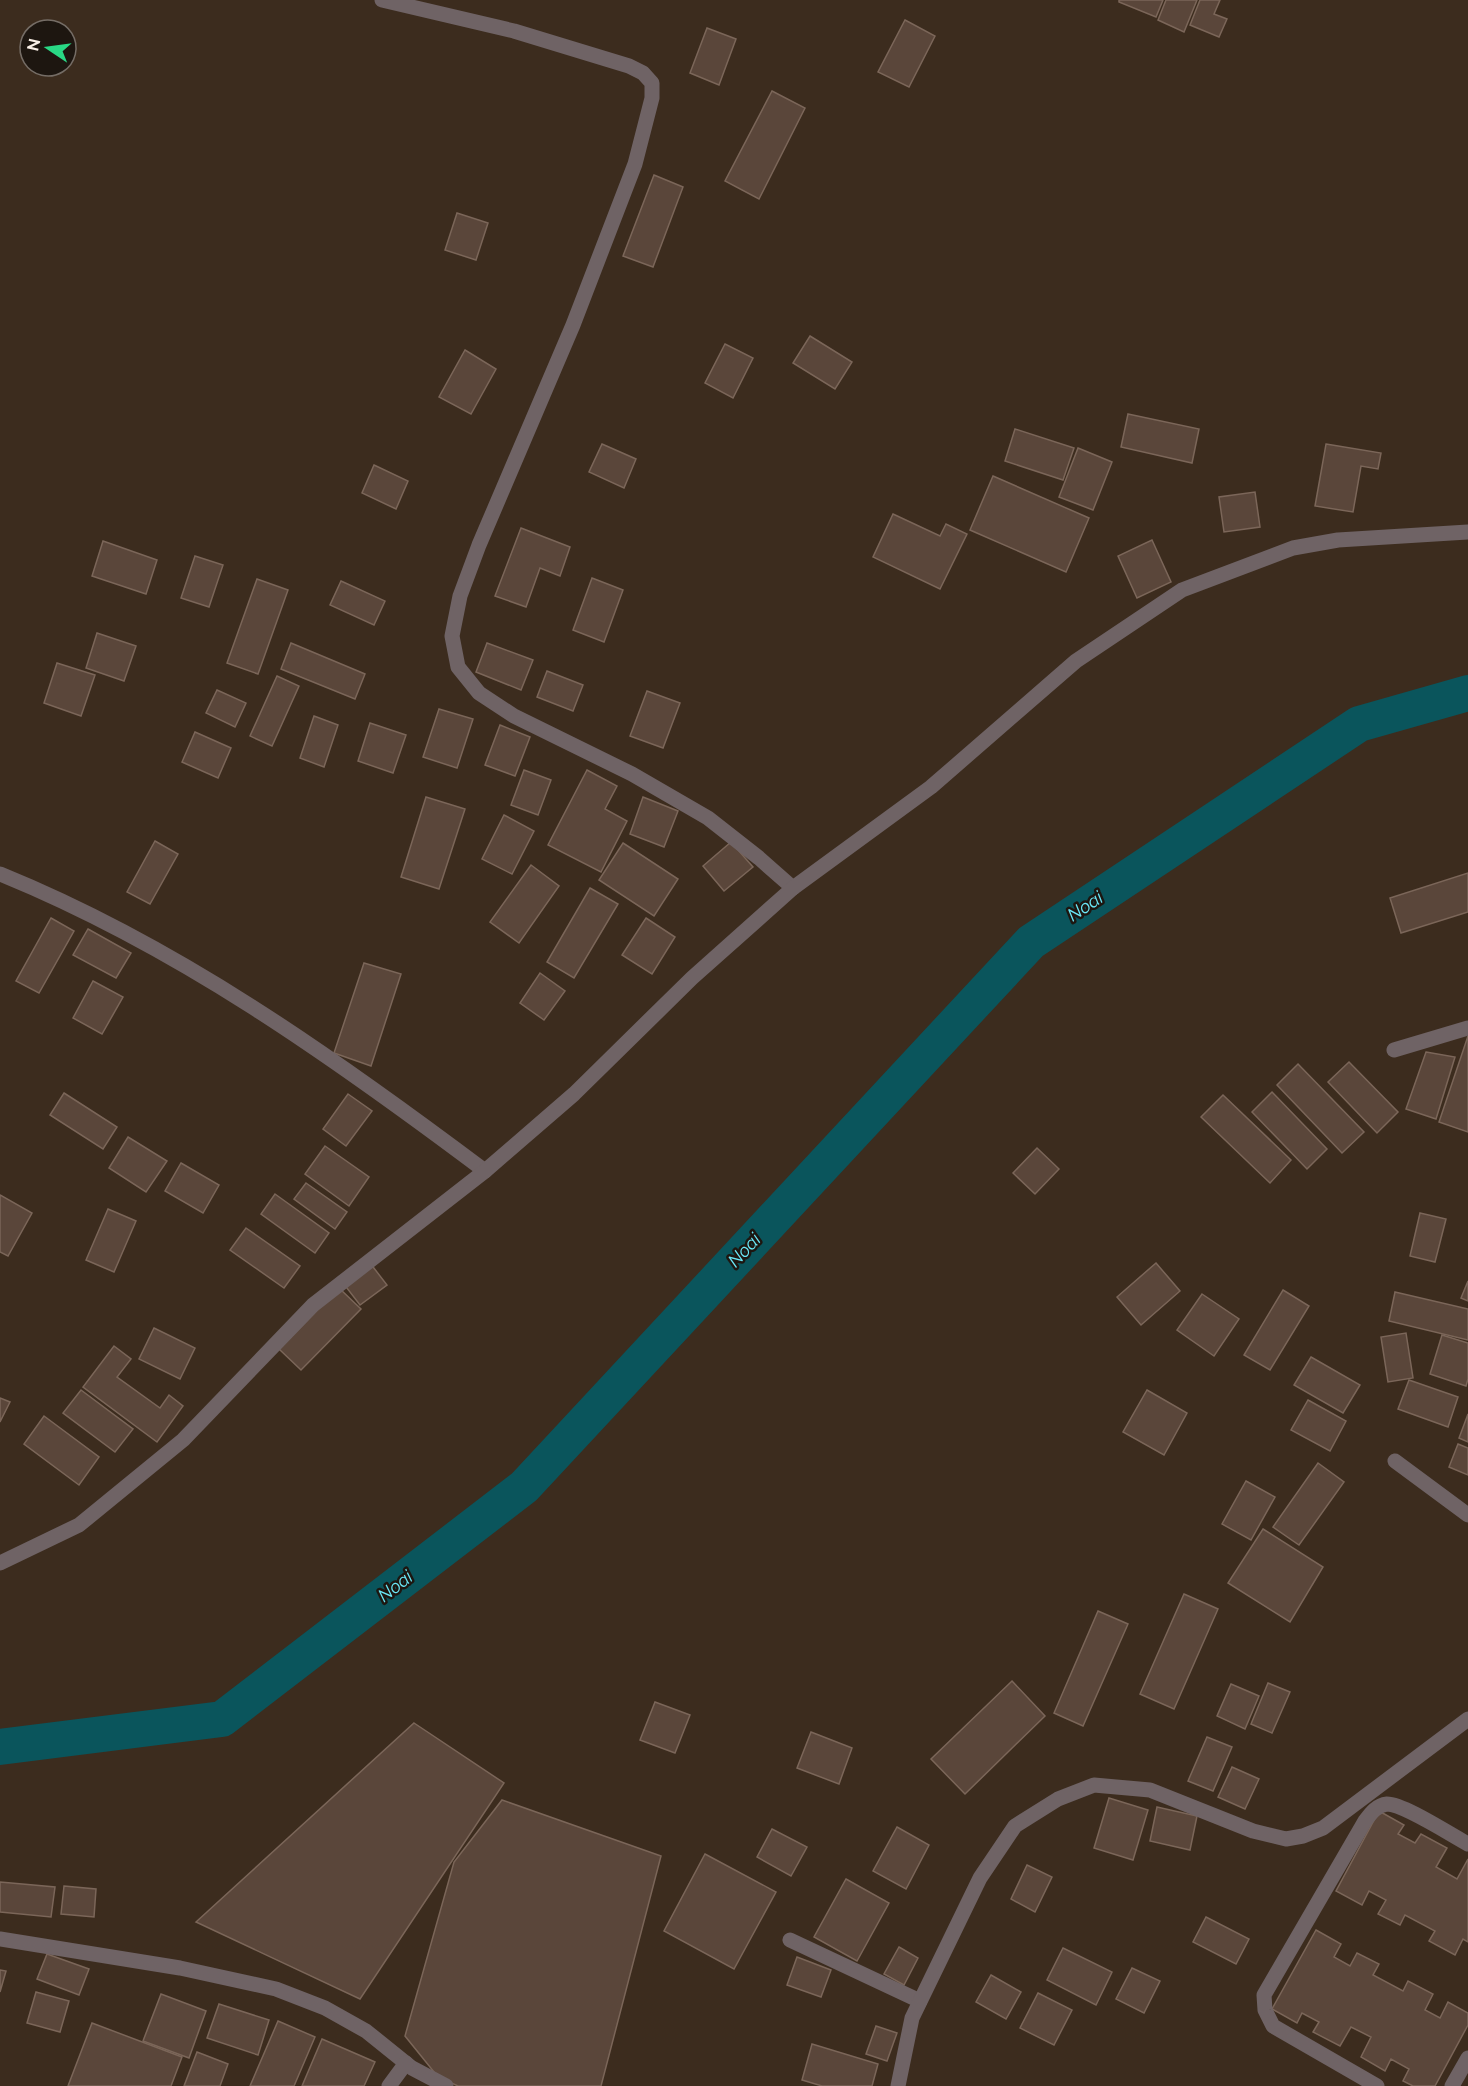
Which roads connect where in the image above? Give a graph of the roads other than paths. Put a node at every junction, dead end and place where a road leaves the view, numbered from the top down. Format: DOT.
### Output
graph roads {
  1 [pos="382,0"];
  2 [pos="1468,532"];
  3 [pos="0,873"];
  4 [pos="793,888"];
  5 [pos="1468,1028"];
  6 [pos="1394,1050"];
  7 [pos="485,1171"];
  8 [pos="1395,1461"];
  9 [pos="1468,1515"];
  10 [pos="0,1563"];
  11 [pos="1468,1719"];
  12 [pos="1468,1844"];
  13 [pos="0,1939"];
  14 [pos="790,1940"];
  15 [pos="920,2001"];
  16 [pos="1468,2058"];
  17 [pos="406,2063"];
  18 [pos="389,2086"];
  19 [pos="446,2086"];
  20 [pos="898,2086"];
  21 [pos="1377,2086"];
  22 [pos="1452,2086"];
  1 -- 4 [label="street"];
  2 -- 4 [label="street"];
  3 -- 7 [label="street"];
  4 -- 7 [label="street"];
  5 -- 6 [label="street"];
  7 -- 10 [label="street"];
  8 -- 9 [label="street"];
  11 -- 15 [label="street"];
  12 -- 21 [label="street"];
  13 -- 17 [label="street"];
  14 -- 15 [label="street"];
  15 -- 20 [label="street"];
  16 -- 22 [label="street"];
  17 -- 18 [label="street"];
  17 -- 19 [label="street"];
}
